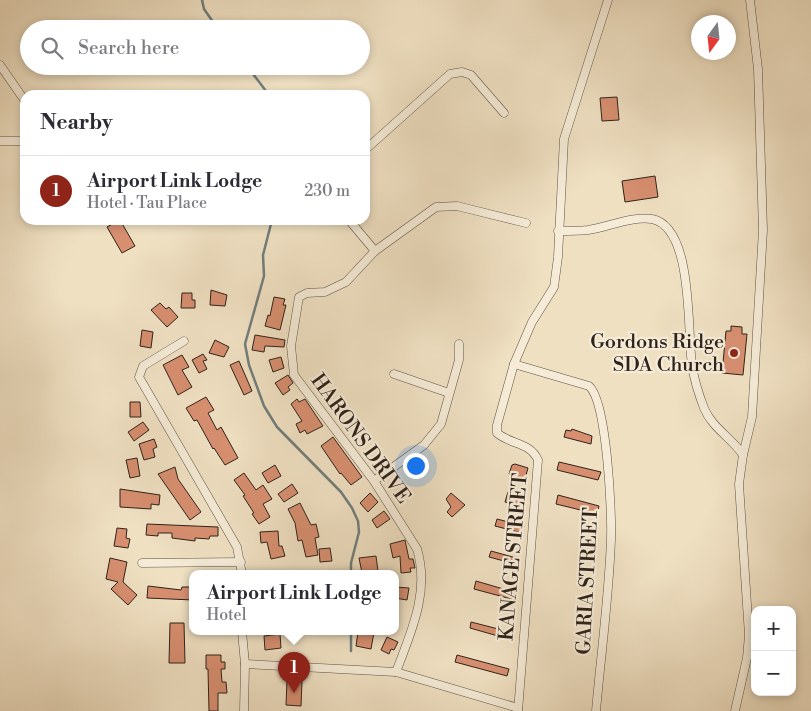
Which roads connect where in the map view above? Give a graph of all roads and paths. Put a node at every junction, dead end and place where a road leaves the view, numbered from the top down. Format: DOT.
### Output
graph roads {
  1 [pos="608,0"];
  2 [pos="750,0"];
  3 [pos="0,65"];
  4 [pos="20,95"];
  5 [pos="504,113"];
  6 [pos="0,141"];
  7 [pos="20,141"];
  8 [pos="370,146"];
  9 [pos="526,223"];
  10 [pos="353,225"];
  11 [pos="558,232"];
  12 [pos="375,252"];
  13 [pos="184,341"];
  14 [pos="459,344"];
  15 [pos="514,364"];
  16 [pos="394,374"];
  17 [pos="449,393"];
  18 [pos="743,455"];
  19 [pos="374,481"];
  20 [pos="241,562"];
  21 [pos="142,563"];
  22 [pos="242,570"];
  23 [pos="242,635"];
  24 [pos="245,664"];
  25 [pos="396,672"];
  26 [pos="518,709"];
  27 [pos="244,711"];
  28 [pos="596,711"];
  29 [pos="735,711"];
  1 -- 11 [label="street, KANAGE STREET"];
  2 -- 18 [label="street"];
  3 -- 4 [label="street"];
  5 -- 8 [label="street"];
  6 -- 7 [label="street"];
  9 -- 12 [label="street, HARONS DRIVE"];
  10 -- 12 [label="street"];
  11 -- 15 [label="street, KANAGE STREET"];
  11 -- 18 [label="street"];
  12 -- 19 [label="street, HARONS DRIVE"];
  13 -- 20 [label="street"];
  14 -- 17 [label="street"];
  15 -- 26 [label="street, KANAGE STREET"];
  15 -- 28 [label="street, GARIA STREET"];
  16 -- 17 [label="street"];
  17 -- 19 [label="street"];
  18 -- 29 [label="street"];
  19 -- 25 [label="street, HARONS DRIVE"];
  20 -- 21 [label="street"];
  20 -- 22 [label="street"];
  23 -- 24 [label="street"];
  24 -- 25 [label="street"];
  24 -- 27 [label="street"];
  25 -- 26 [label="street"];
}
